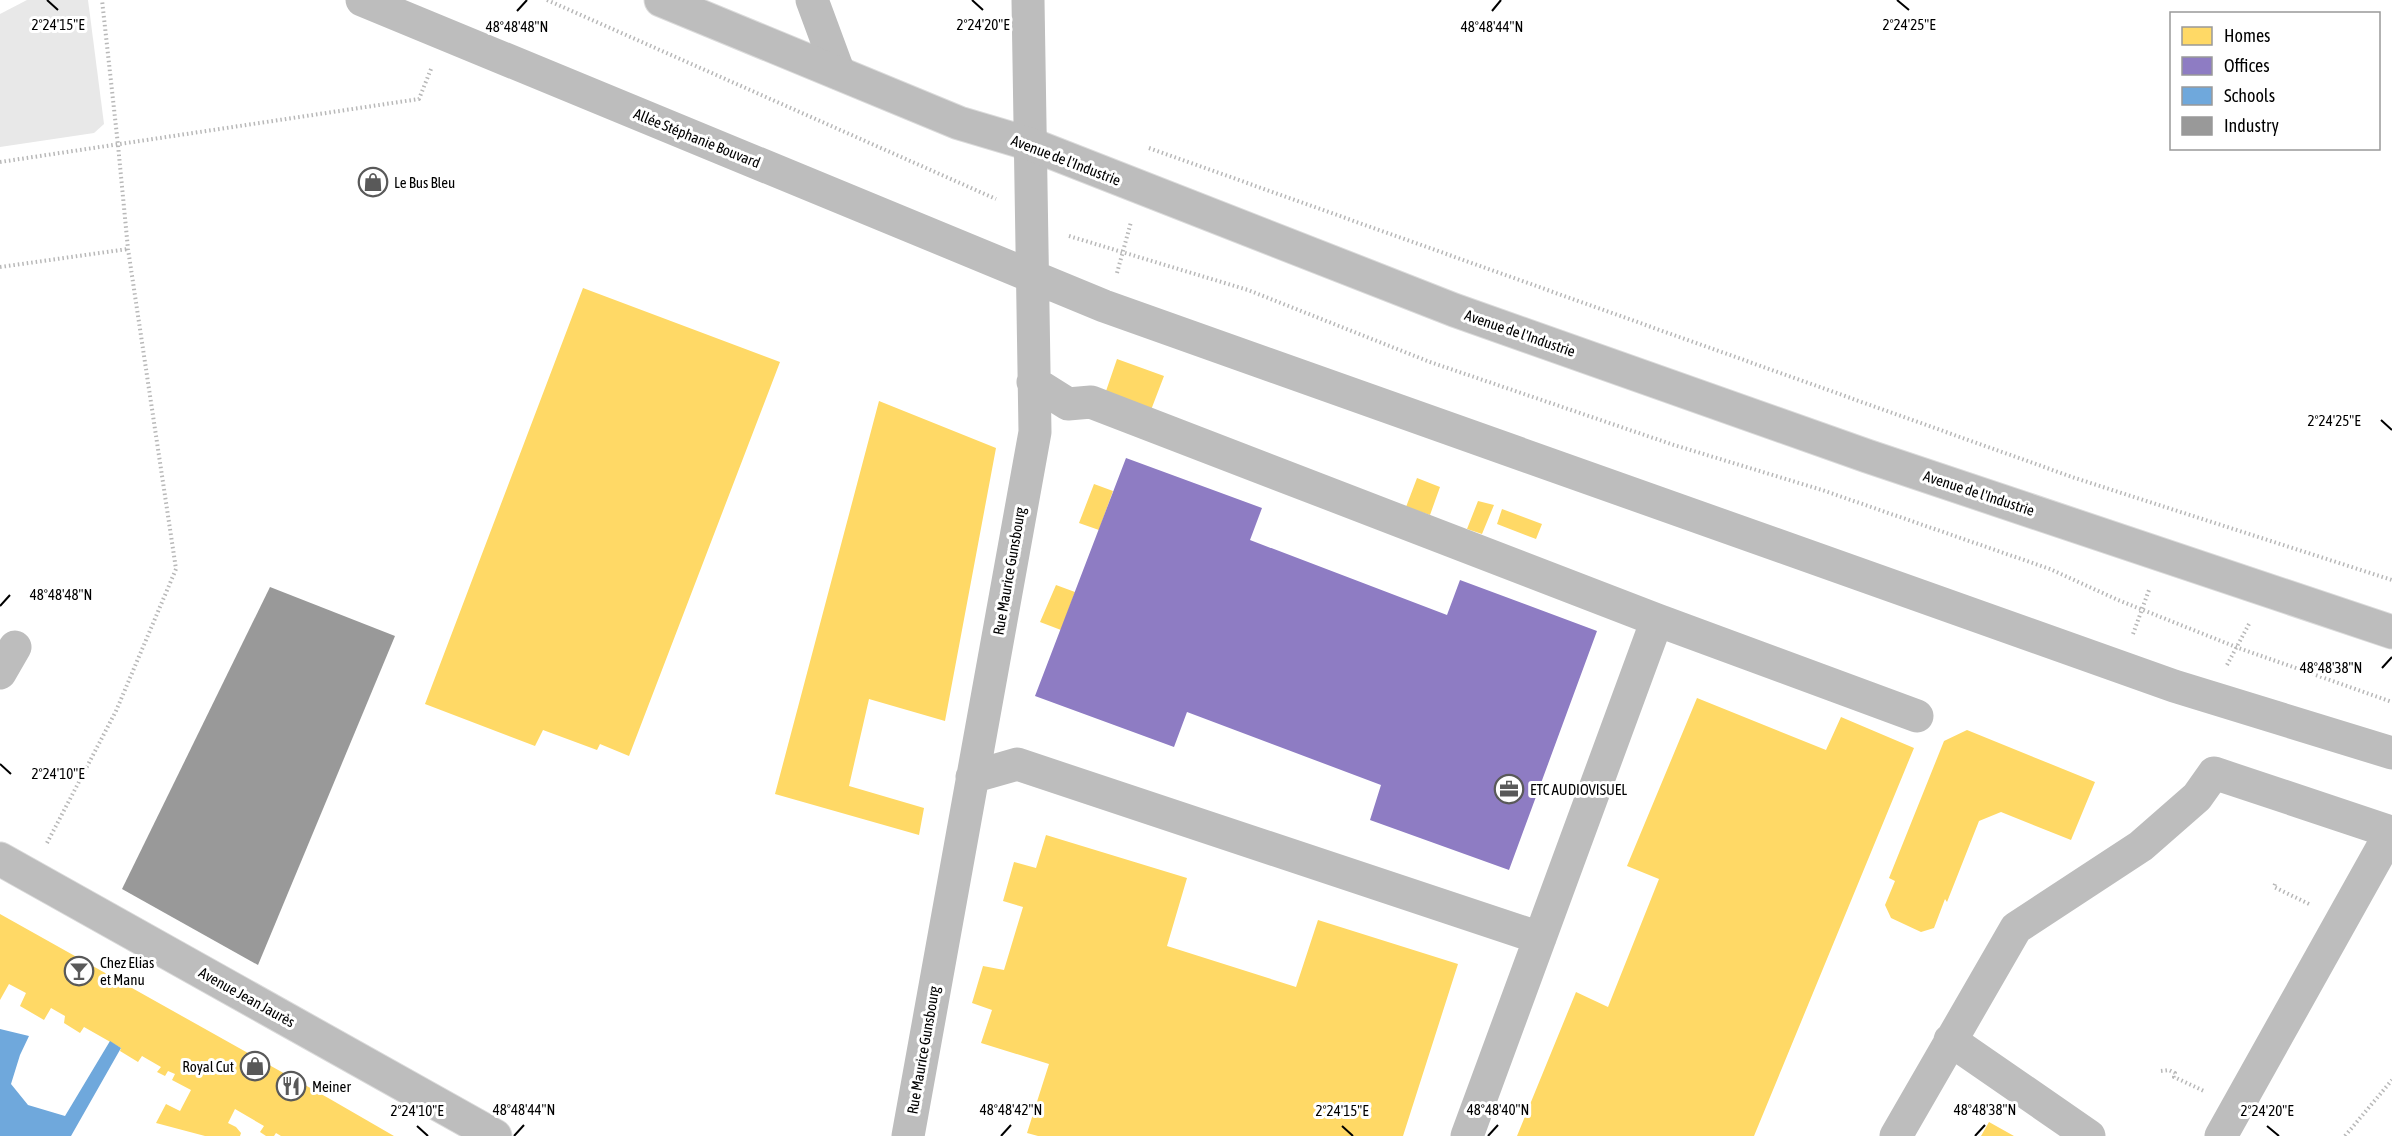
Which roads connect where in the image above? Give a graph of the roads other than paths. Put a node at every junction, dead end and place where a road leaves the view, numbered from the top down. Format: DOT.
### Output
graph roads {
  1 [pos="362,0"];
  2 [pos="661,0"];
  3 [pos="812,0"];
  4 [pos="1028,0"];
  5 [pos="839,74"];
  6 [pos="1030,144"];
  7 [pos="1032,275"];
  8 [pos="1033,382"];
  9 [pos="1657,620"];
  10 [pos="2392,632"];
  11 [pos="1917,717"];
  12 [pos="2392,753"];
  13 [pos="972,777"];
  14 [pos="2392,833"];
  15 [pos="0,859"];
  16 [pos="1540,938"];
  17 [pos="1950,1040"];
  18 [pos="495,1136"];
  19 [pos="908,1136"];
  20 [pos="1467,1136"];
  21 [pos="1896,1136"];
  22 [pos="2089,1136"];
  23 [pos="2221,1136"];
  1 -- 7 [label="main road, Allée Stéphanie Bouvard"];
  2 -- 5 [label="main road, Avenue de l'Industrie"];
  3 -- 5 [label="main road"];
  4 -- 6 [label="main road, Rue Maurice Gunsbourg"];
  5 -- 6 [label="main road, Avenue de l'Industrie"];
  6 -- 7 [label="main road, Rue Maurice Gunsbourg"];
  6 -- 10 [label="main road, Avenue de l'Industrie"];
  7 -- 8 [label="main road, Rue Maurice Gunsbourg"];
  7 -- 12 [label="main road"];
  8 -- 9 [label="main road"];
  8 -- 13 [label="main road, Rue Maurice Gunsbourg"];
  9 -- 11 [label="main road"];
  9 -- 16 [label="main road"];
  13 -- 16 [label="main road"];
  13 -- 19 [label="main road, Rue Maurice Gunsbourg"];
  14 -- 17 [label="main road"];
  14 -- 23 [label="main road"];
  15 -- 18 [label="main road, Avenue Jean Jaurès"];
  16 -- 20 [label="main road"];
  17 -- 21 [label="main road"];
  17 -- 22 [label="main road"];
}
